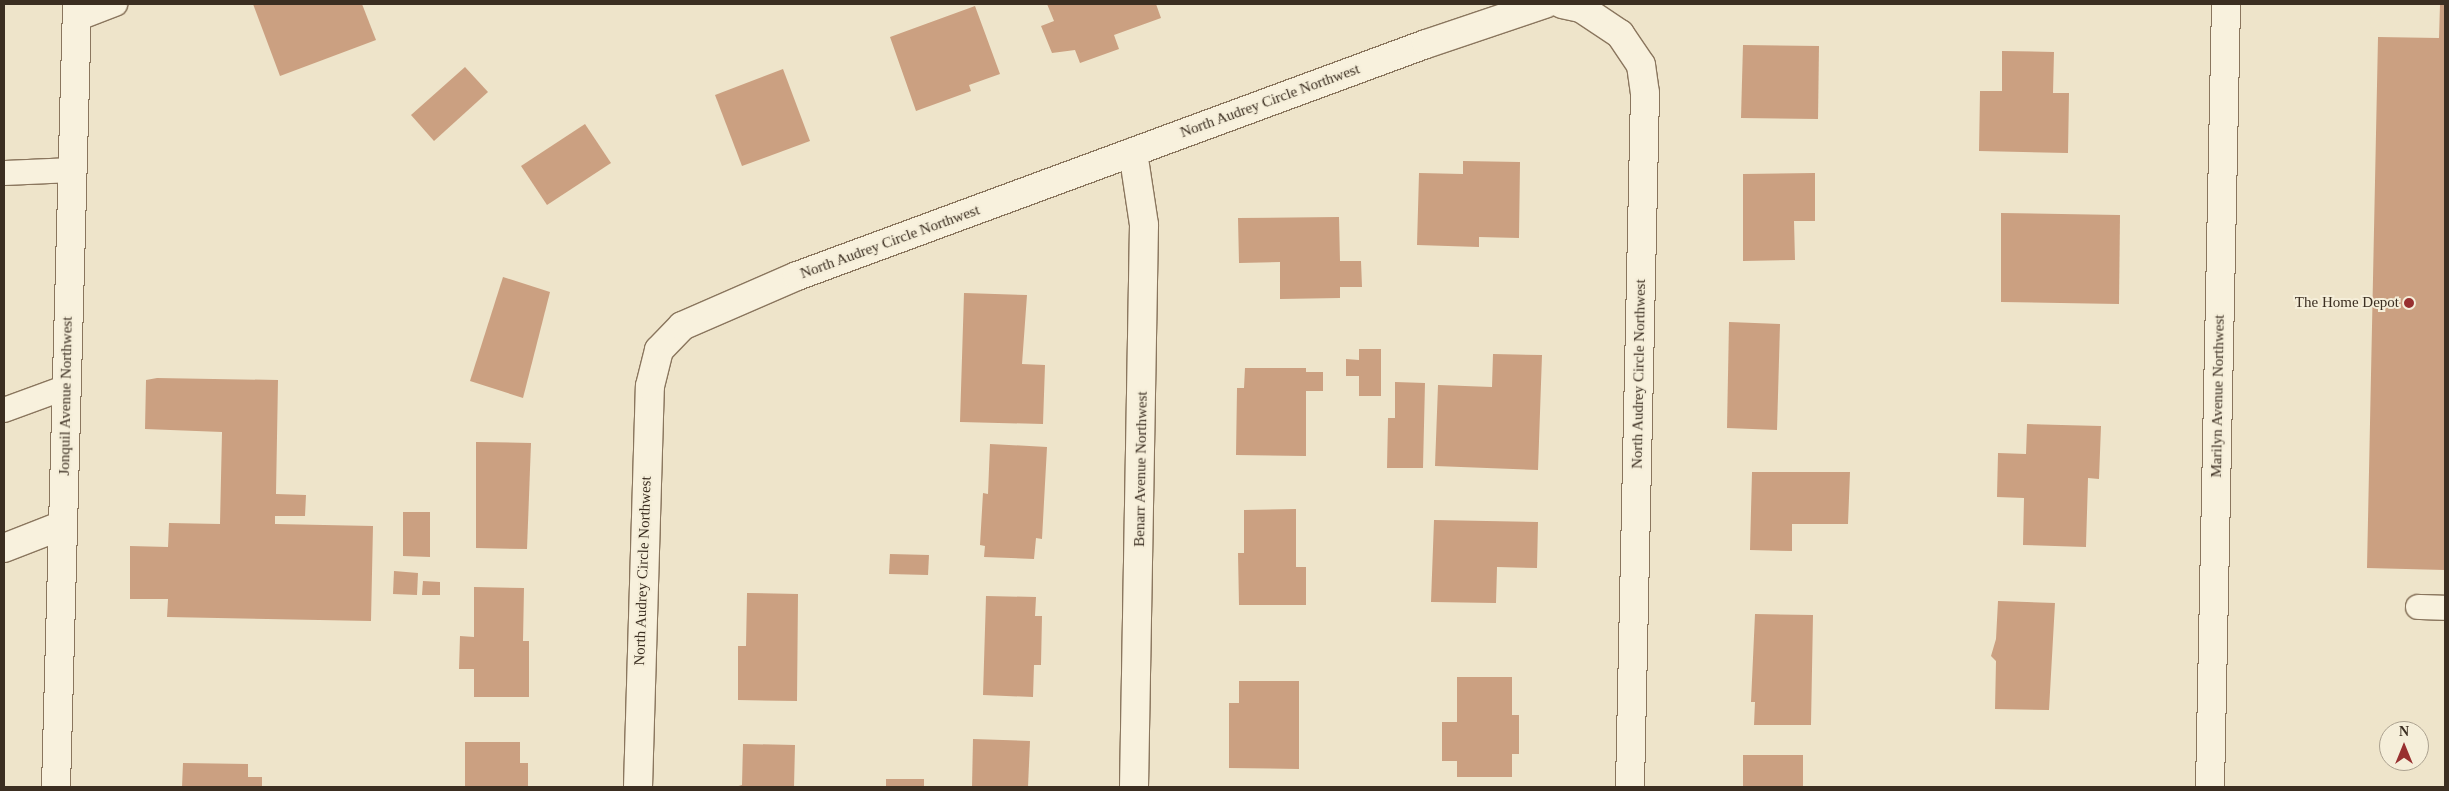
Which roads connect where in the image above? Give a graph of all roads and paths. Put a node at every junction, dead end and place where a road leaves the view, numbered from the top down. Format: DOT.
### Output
graph roads {
  1 [pos="115,4"];
  2 [pos="1545,4"];
  3 [pos="1562,4"];
  4 [pos="2226,4"];
  5 [pos="77,11"];
  6 [pos="1133,152"];
  7 [pos="72,170"];
  8 [pos="4,173"];
  9 [pos="67,387"];
  10 [pos="4,410"];
  11 [pos="63,525"];
  12 [pos="4,548"];
  13 [pos="2418,607"];
  14 [pos="2445,608"];
  15 [pos="56,787"];
  16 [pos="638,787"];
  17 [pos="1134,787"];
  18 [pos="1630,787"];
  19 [pos="2210,787"];
  1 -- 5 [label="lane"];
  2 -- 6 [label="street, North Audrey Circle Northwest"];
  3 -- 18 [label="street, North Audrey Circle Northwest"];
  4 -- 19 [label="street, Marilyn Avenue Northwest"];
  5 -- 7 [label="street, Jonquil Avenue Northwest"];
  6 -- 16 [label="street, North Audrey Circle Northwest"];
  6 -- 17 [label="street, Benarr Avenue Northwest"];
  7 -- 8 [label="lane"];
  7 -- 9 [label="street, Jonquil Avenue Northwest"];
  9 -- 10 [label="lane"];
  9 -- 11 [label="street, Jonquil Avenue Northwest"];
  11 -- 12 [label="street"];
  11 -- 15 [label="street, Jonquil Avenue Northwest"];
  13 -- 14 [label="lane"];
}
